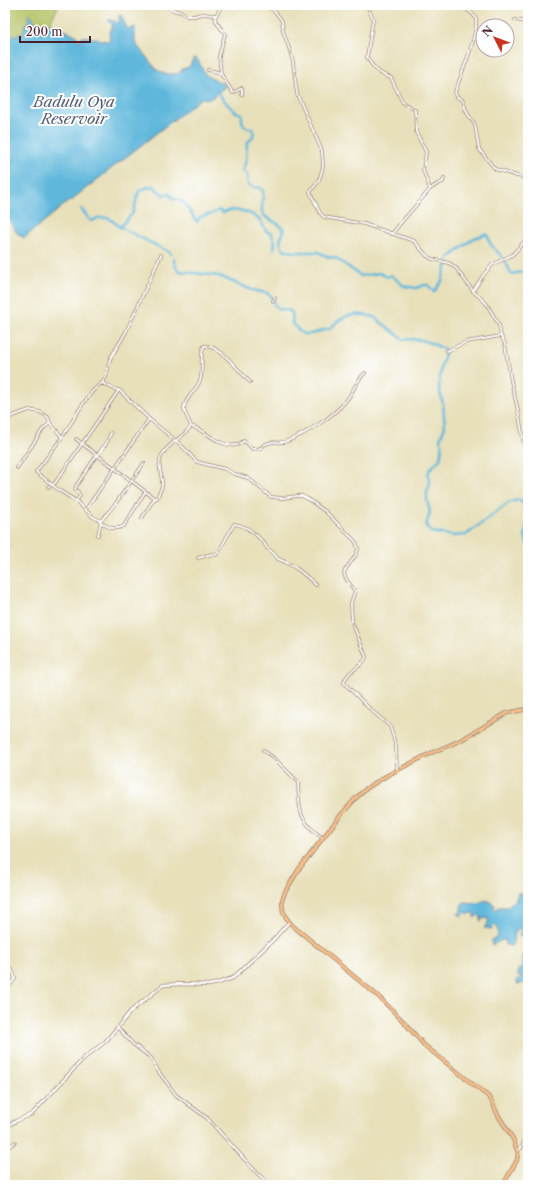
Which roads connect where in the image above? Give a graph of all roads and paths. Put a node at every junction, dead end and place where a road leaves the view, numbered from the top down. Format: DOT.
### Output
graph roads {
  1 [pos="164,5"];
  2 [pos="221,5"];
  3 [pos="267,5"];
  4 [pos="367,5"];
  5 [pos="460,5"];
  6 [pos="216,15"];
  7 [pos="515,20"];
  8 [pos="528,22"];
  9 [pos="208,70"];
  10 [pos="221,74"];
  11 [pos="242,95"];
  12 [pos="444,178"];
  13 [pos="528,178"];
  14 [pos="430,189"];
  15 [pos="392,234"];
  16 [pos="528,235"];
  17 [pos="160,255"];
  18 [pos="472,291"];
  19 [pos="501,336"];
  20 [pos="447,352"];
  21 [pos="364,373"];
  22 [pos="250,382"];
  23 [pos="102,384"];
  24 [pos="119,390"];
  25 [pos="5,419"];
  26 [pos="149,419"];
  27 [pos="50,423"];
  28 [pos="191,426"];
  29 [pos="111,433"];
  30 [pos="62,437"];
  31 [pos="76,439"];
  32 [pos="175,441"];
  33 [pos="82,443"];
  34 [pos="97,455"];
  35 [pos="144,463"];
  36 [pos="528,467"];
  37 [pos="17,468"];
  38 [pos="115,468"];
  39 [pos="131,480"];
  40 [pos="52,485"];
  41 [pos="48,487"];
  42 [pos="145,492"];
  43 [pos="154,499"];
  44 [pos="76,501"];
  45 [pos="86,509"];
  46 [pos="142,518"];
  47 [pos="101,522"];
  48 [pos="98,535"];
  49 [pos="198,558"];
  50 [pos="316,585"];
  51 [pos="528,709"];
  52 [pos="263,750"];
  53 [pos="397,770"];
  54 [pos="323,838"];
  55 [pos="289,922"];
  56 [pos="5,963"];
  57 [pos="5,991"];
  58 [pos="118,1028"];
  59 [pos="6,1125"];
  60 [pos="528,1135"];
  61 [pos="15,1142"];
  62 [pos="5,1150"];
  63 [pos="518,1151"];
  64 [pos="270,1185"];
  65 [pos="503,1185"];
  1 -- 6 [label="street"];
  2 -- 6 [label="street"];
  3 -- 15 [label="street"];
  4 -- 14 [label="street"];
  5 -- 13 [label="street"];
  6 -- 10 [label="street"];
  7 -- 8 [label="street"];
  9 -- 10 [label="street"];
  10 -- 11 [label="street"];
  12 -- 14 [label="street"];
  14 -- 15 [label="street"];
  15 -- 18 [label="street"];
  16 -- 18 [label="street"];
  17 -- 23 [label="street"];
  18 -- 19 [label="street"];
  19 -- 20 [label="street"];
  19 -- 36 [label="street"];
  21 -- 28 [label="street"];
  22 -- 28 [label="street"];
  23 -- 24 [label="street"];
  23 -- 30 [label="street"];
  24 -- 26 [label="street"];
  24 -- 33 [label="street"];
  25 -- 27 [label="street"];
  26 -- 32 [label="street"];
  26 -- 38 [label="street"];
  27 -- 30 [label="street"];
  27 -- 37 [label="street"];
  28 -- 32 [label="street"];
  29 -- 34 [label="street"];
  30 -- 40 [label="street"];
  31 -- 33 [label="street"];
  32 -- 43 [label="street"];
  32 -- 53 [label="street"];
  33 -- 34 [label="street"];
  33 -- 40 [label="street"];
  34 -- 38 [label="street"];
  34 -- 44 [label="street"];
  35 -- 39 [label="street"];
  38 -- 39 [label="street"];
  38 -- 45 [label="street"];
  39 -- 42 [label="street"];
  39 -- 47 [label="street"];
  40 -- 41 [label="street"];
  40 -- 44 [label="street"];
  42 -- 43 [label="street"];
  42 -- 47 [label="street"];
  43 -- 46 [label="street"];
  44 -- 45 [label="street"];
  45 -- 47 [label="street"];
  47 -- 48 [label="street"];
  49 -- 50 [label="street"];
  51 -- 53 [label="main road"];
  52 -- 54 [label="street"];
  53 -- 54 [label="main road"];
  54 -- 55 [label="main road"];
  55 -- 58 [label="street"];
  55 -- 63 [label="main road"];
  56 -- 57 [label="street"];
  58 -- 59 [label="street"];
  58 -- 64 [label="street"];
  60 -- 63 [label="street"];
  61 -- 62 [label="street"];
  63 -- 65 [label="main road"];
}
